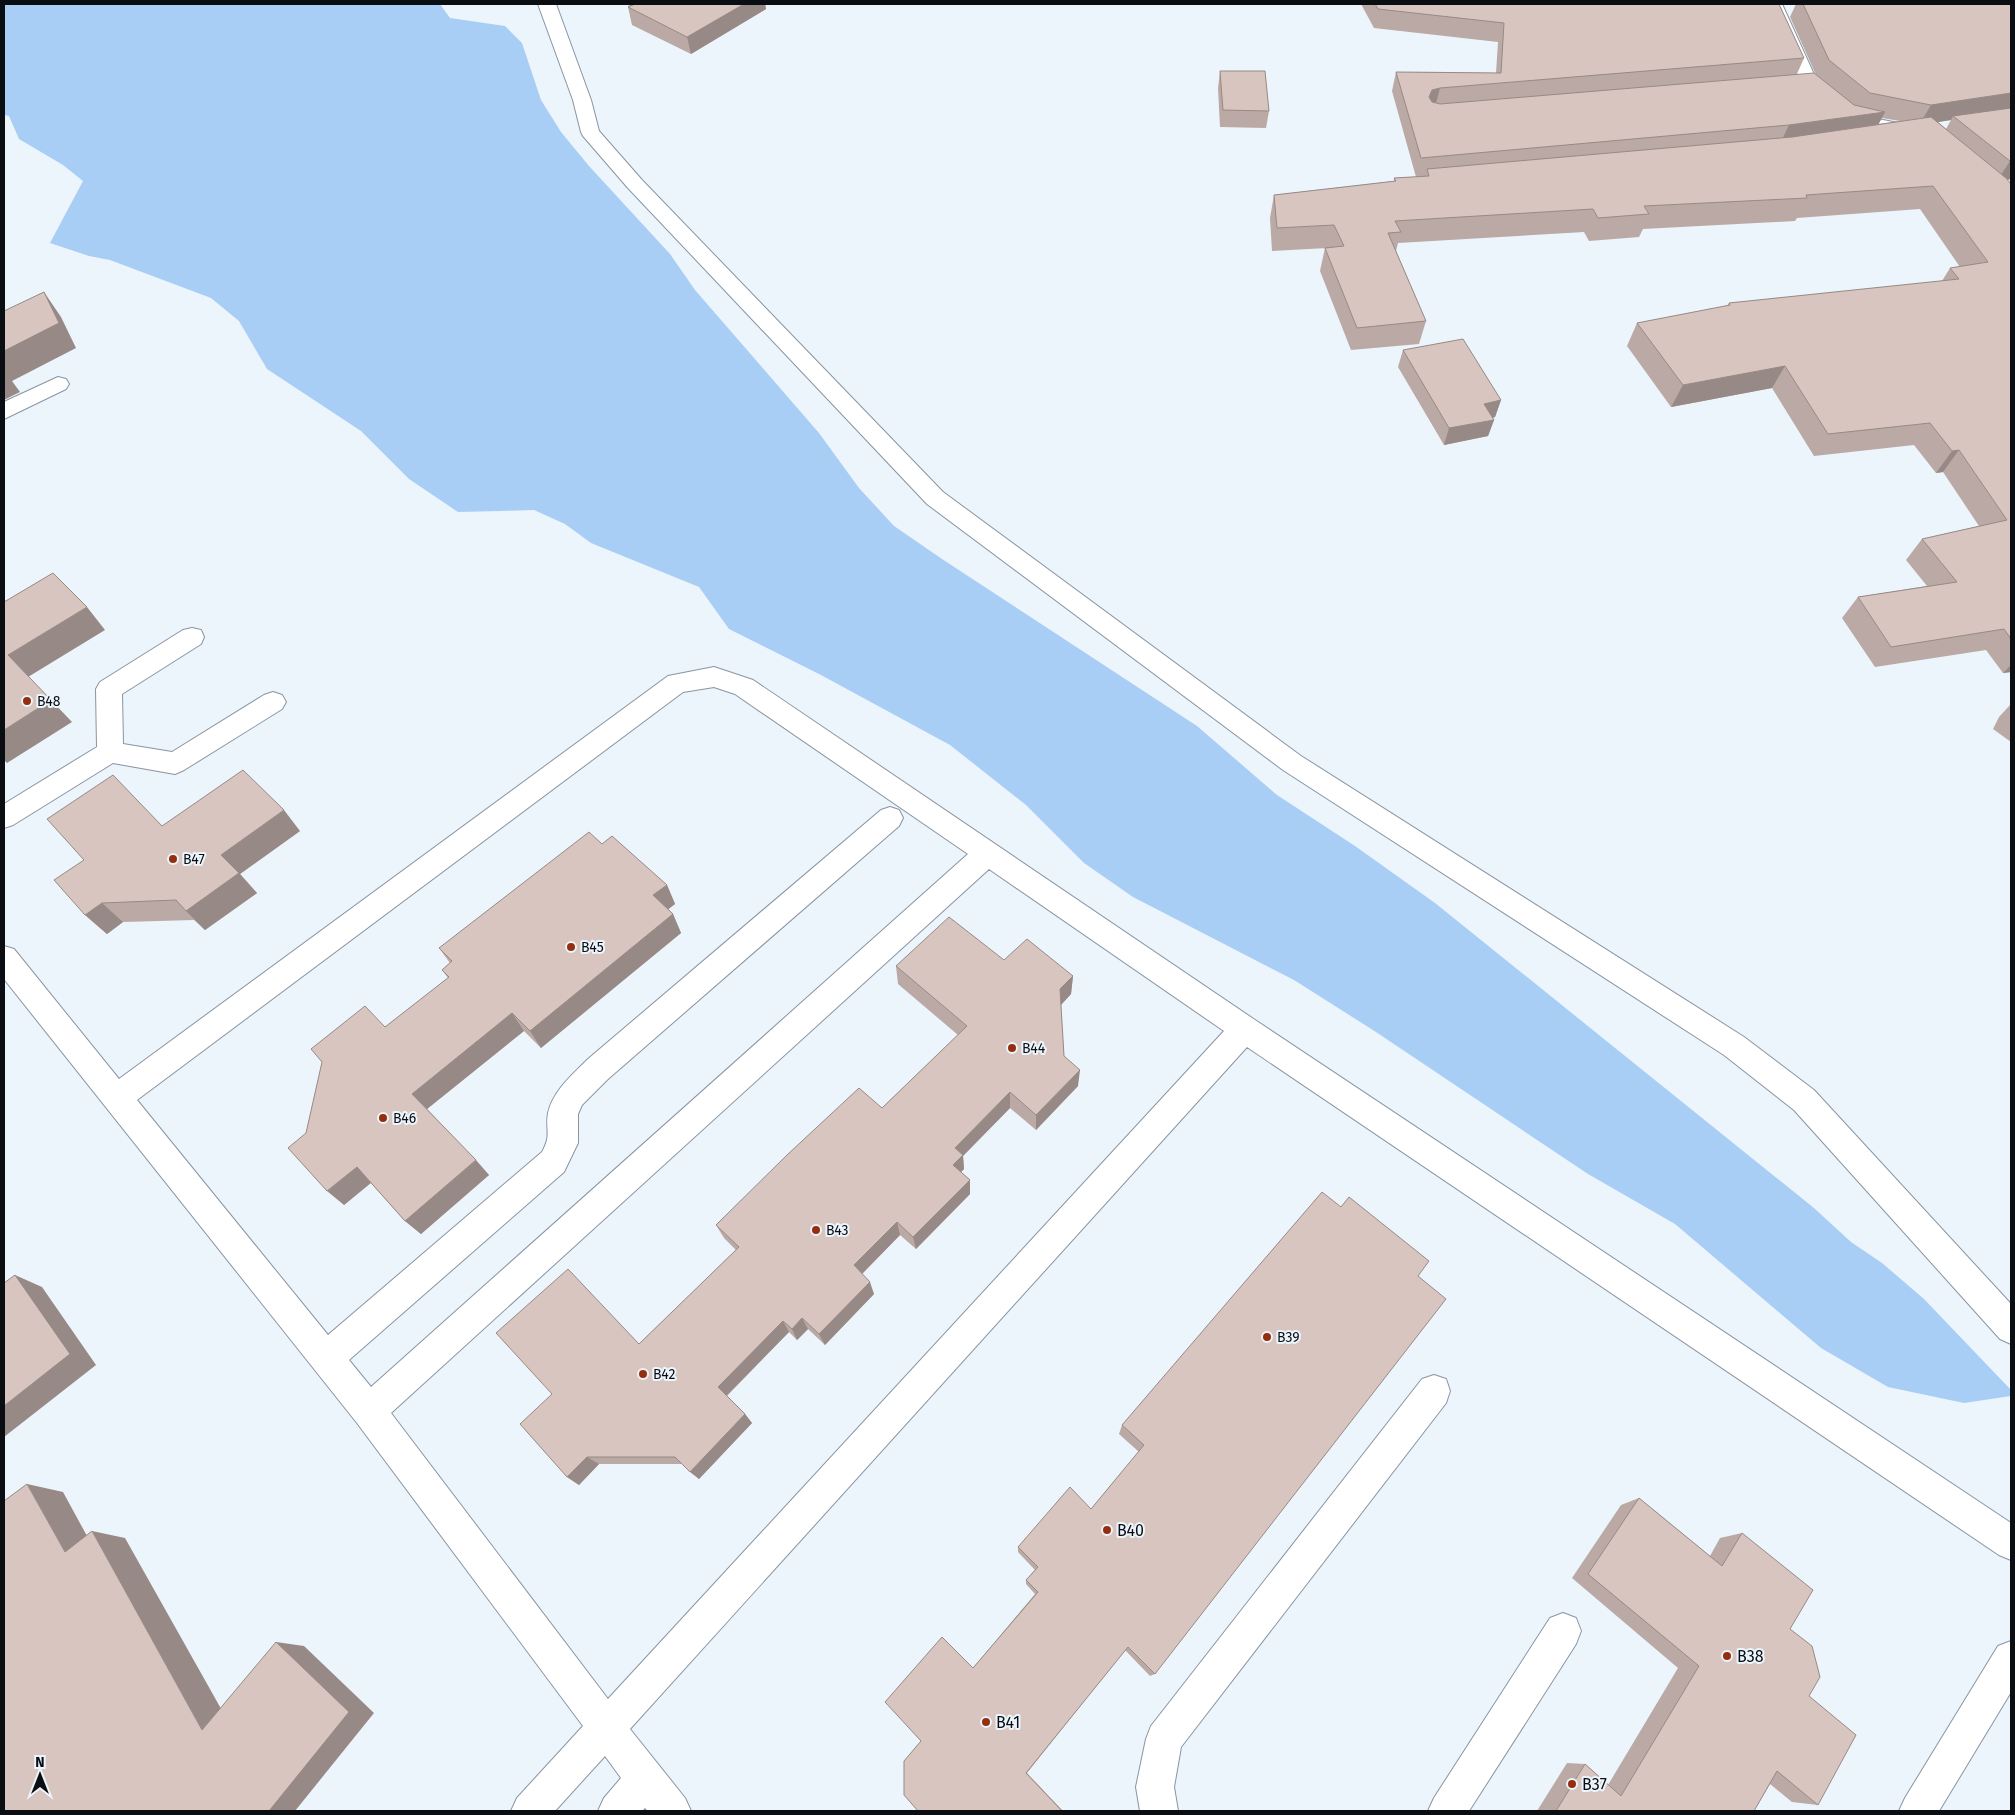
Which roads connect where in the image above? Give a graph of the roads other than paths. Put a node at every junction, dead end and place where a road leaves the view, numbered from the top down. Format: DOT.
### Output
graph roads {
  1 [pos="547,4"];
  2 [pos="1775,7"];
  3 [pos="1796,9"];
  4 [pos="1809,84"];
  5 [pos="1790,85"];
  6 [pos="1866,141"];
  7 [pos="58,384"];
  8 [pos="4,411"];
  9 [pos="192,637"];
  10 [pos="272,702"];
  11 [pos="110,752"];
  12 [pos="4,817"];
  13 [pos="890,818"];
  14 [pos="988,853"];
  15 [pos="4,958"];
  16 [pos="1245,1029"];
  17 [pos="117,1098"];
  18 [pos="2011,1328"];
  19 [pos="327,1357"];
  20 [pos="1434,1391"];
  21 [pos="369,1411"];
  22 [pos="2011,1543"];
  23 [pos="1563,1631"];
  24 [pos="2011,1660"];
  25 [pos="606,1727"];
  26 [pos="645,1779"];
  27 [pos="530,1811"];
  28 [pos="616,1811"];
  29 [pos="672,1811"];
  30 [pos="1159,1811"];
  31 [pos="1447,1811"];
  32 [pos="1918,1811"];
  1 -- 18 [label="street"];
  2 -- 3 [label="street"];
  2 -- 4 [label="street"];
  4 -- 5 [label="street"];
  4 -- 6 [label="street"];
  7 -- 8 [label="street"];
  9 -- 11 [label="street"];
  10 -- 11 [label="street"];
  11 -- 12 [label="street"];
  13 -- 19 [label="street"];
  14 -- 16 [label="street"];
  14 -- 17 [label="street"];
  14 -- 21 [label="street"];
  15 -- 17 [label="street"];
  16 -- 22 [label="street"];
  16 -- 25 [label="street"];
  17 -- 19 [label="street"];
  19 -- 21 [label="street"];
  20 -- 30 [label="street"];
  21 -- 25 [label="street"];
  23 -- 31 [label="street"];
  24 -- 32 [label="street"];
  25 -- 26 [label="street"];
  25 -- 27 [label="street"];
  26 -- 28 [label="street"];
  26 -- 29 [label="street"];
}
